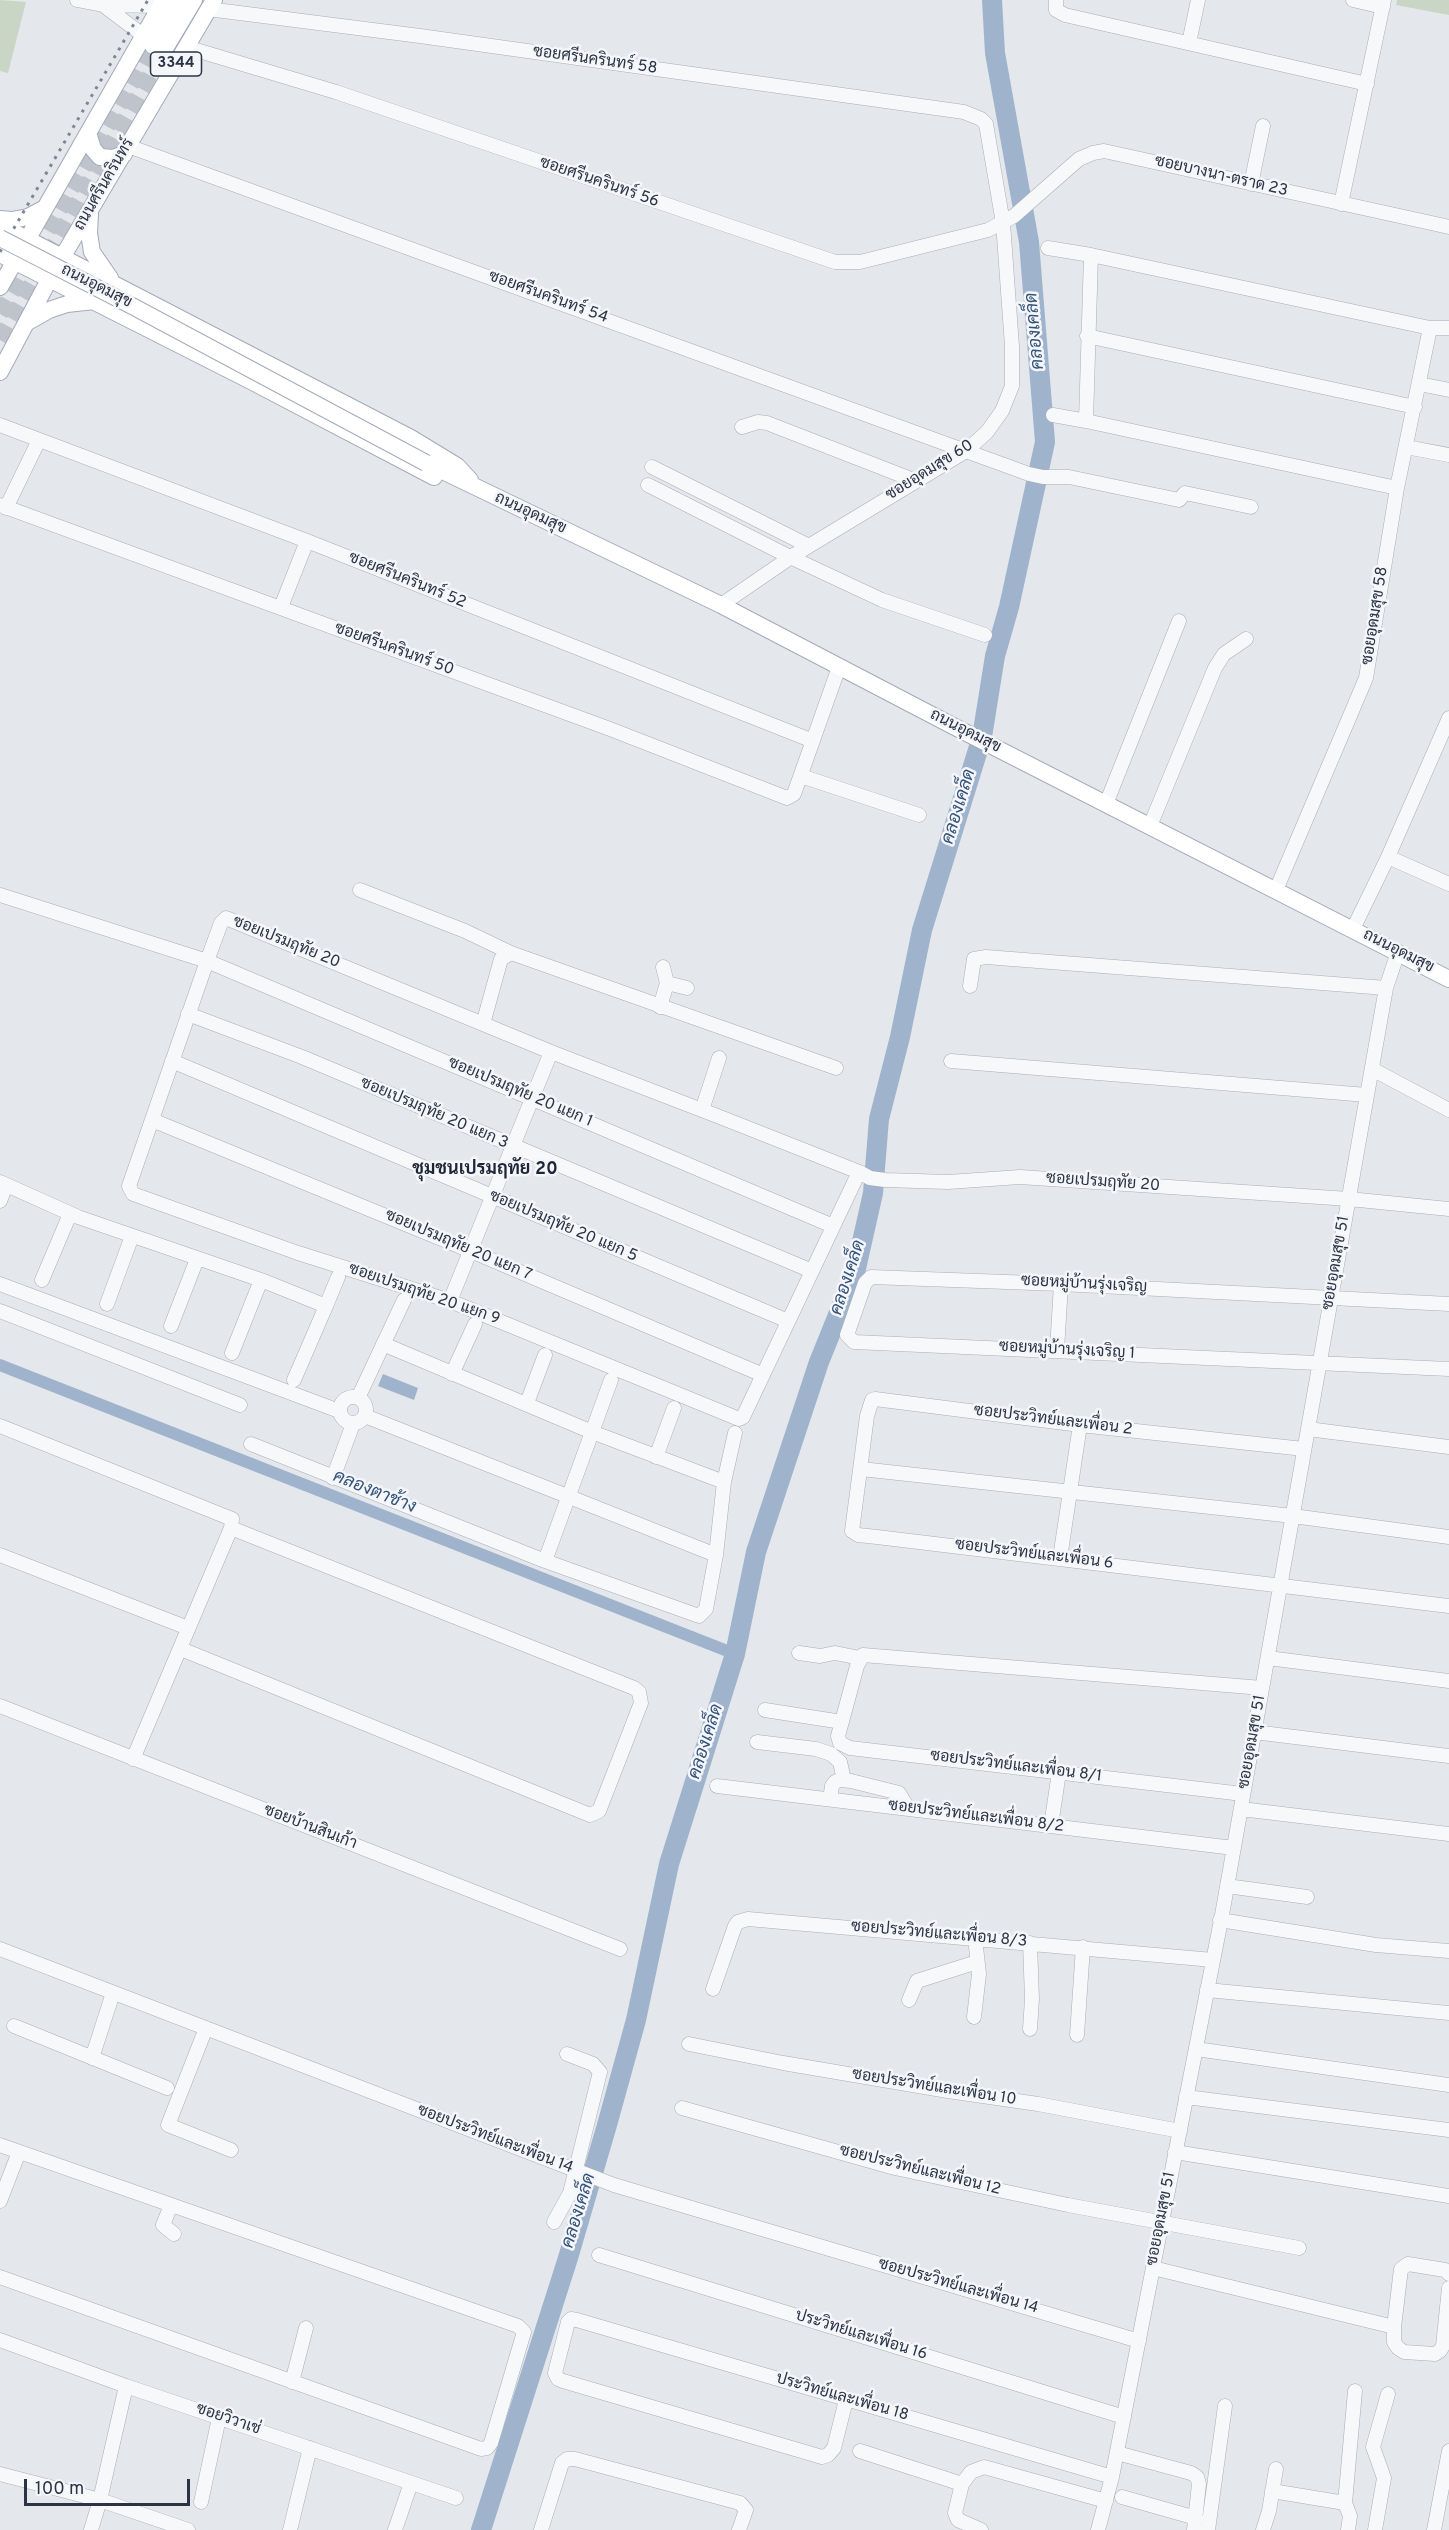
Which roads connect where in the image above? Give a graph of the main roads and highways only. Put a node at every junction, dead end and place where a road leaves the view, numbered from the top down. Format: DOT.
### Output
graph roads {
  1 [pos="180,0"];
  2 [pos="163,3"];
  3 [pos="205,3"];
  4 [pos="153,45"];
  5 [pos="88,133"];
  6 [pos="126,150"];
  7 [pos="45,208"];
  8 [pos="90,212"];
  9 [pos="0,219"];
  10 [pos="0,225"];
  11 [pos="0,238"];
  12 [pos="28,239"];
  13 [pos="8,257"];
  14 [pos="63,257"];
  15 [pos="50,278"];
  16 [pos="120,286"];
  17 [pos="0,287"];
  18 [pos="94,301"];
  19 [pos="26,323"];
  20 [pos="206,331"];
  21 [pos="194,352"];
  22 [pos="0,372"];
  23 [pos="478,489"];
  24 [pos="1449,979"];
  1 -- 4 [label="main road, 3344"];
  2 -- 4 [label="main road, 3344"];
  3 -- 4 [label="main road, 3344"];
  3 -- 6 [label="main road, ถนนศรีนครินทร์ / 3344"];
  4 -- 5 [label="main road, 3344"];
  5 -- 6 [label="main road"];
  5 -- 7 [label="main road"];
  6 -- 8 [label="main road, ถนนศรีนครินทร์"];
  7 -- 9 [label="main road"];
  7 -- 12 [label="main road"];
  8 -- 14 [label="main road, ถนนศรีนครินทร์"];
  8 -- 16 [label="main road"];
  10 -- 12 [label="main road, ถนนอุดมสุข"];
  11 -- 23 [label="main road, ถนนอุดมสุข, bridge"];
  12 -- 13 [label="main road"];
  12 -- 14 [label="main road, ถนนอุดมสุข"];
  13 -- 15 [label="main road, ถนนอุดมสุข"];
  13 -- 17 [label="main road"];
  14 -- 15 [label="main road, ถนนศรีนครินทร์"];
  14 -- 16 [label="main road, ถนนอุดมสุข"];
  15 -- 18 [label="main road, ถนนอุดมสุข"];
  15 -- 19 [label="main road, ถนนศรีนครินทร์"];
  16 -- 20 [label="main road, ถนนอุดมสุข"];
  18 -- 19 [label="main road"];
  18 -- 21 [label="main road, ถนนอุดมสุข"];
  19 -- 22 [label="main road, ถนนศรีนครินทร์"];
  20 -- 21 [label="main road"];
  20 -- 23 [label="main road, ถนนอุดมสุข"];
  21 -- 23 [label="main road, ถนนอุดมสุข"];
  23 -- 24 [label="main road, ถนนอุดมสุข"];
}
